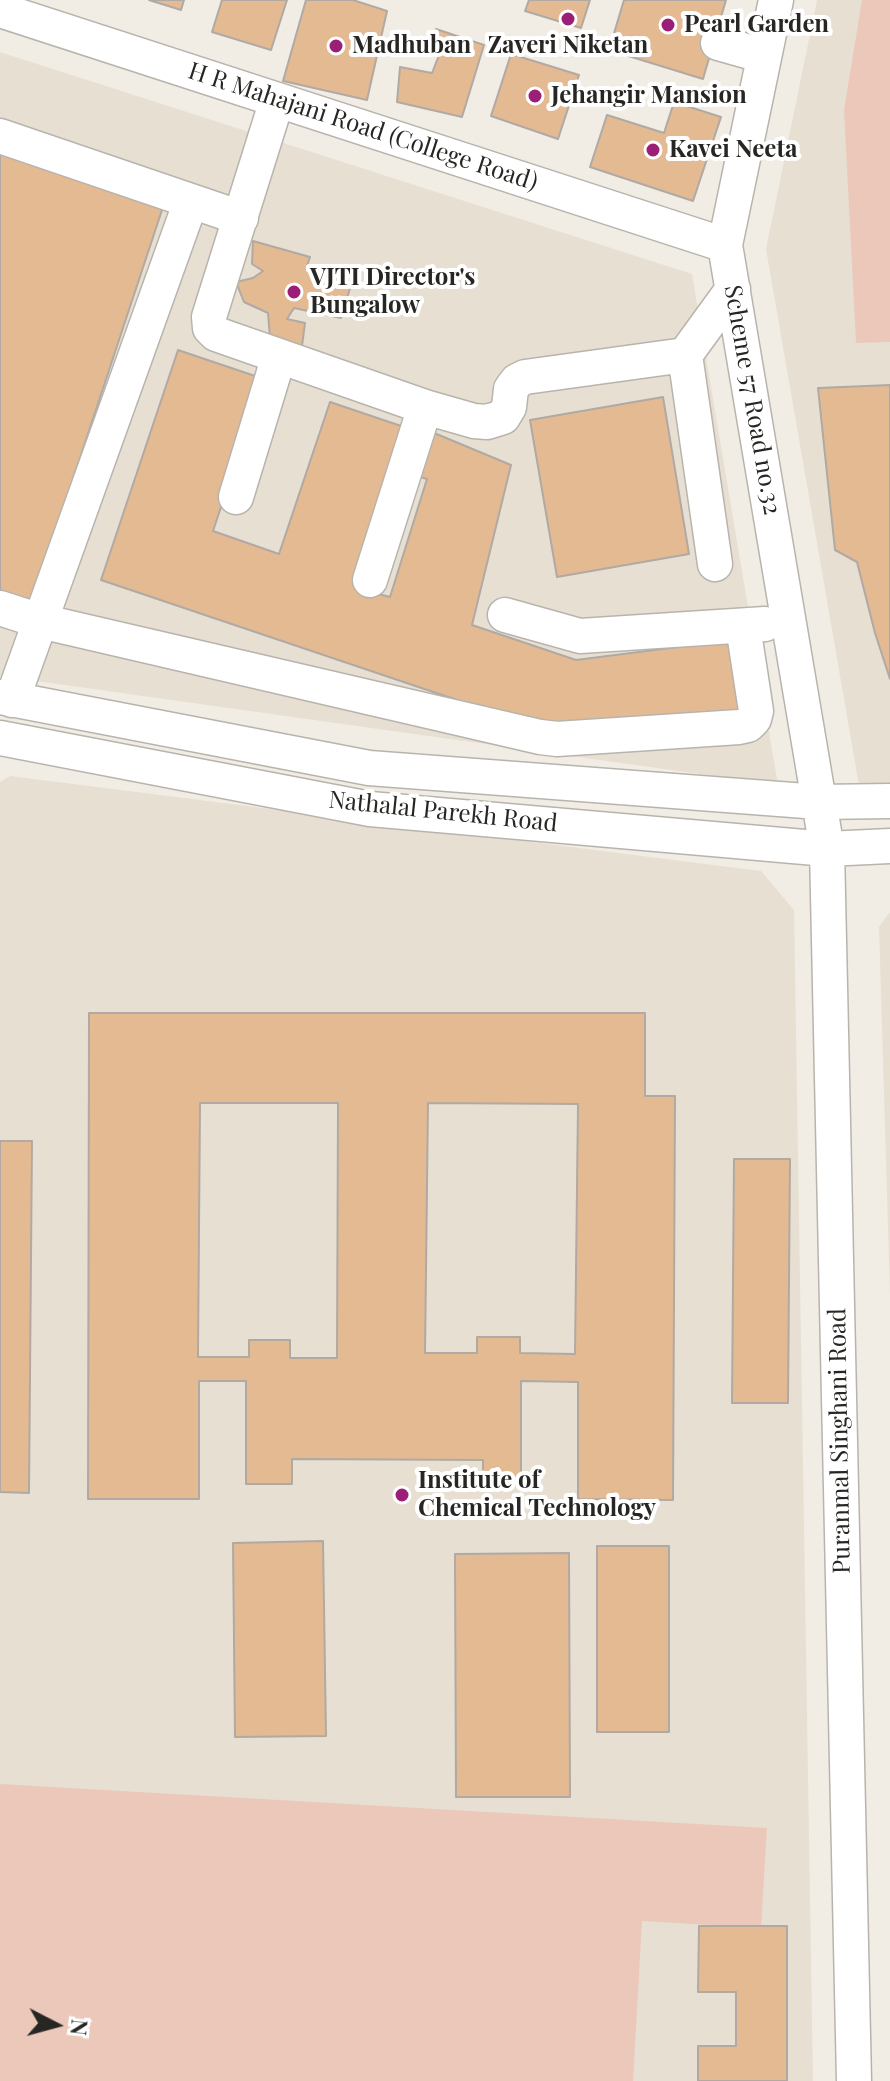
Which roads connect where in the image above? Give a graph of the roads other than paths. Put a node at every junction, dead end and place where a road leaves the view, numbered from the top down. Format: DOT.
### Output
graph roads {
  1 [pos="776,0"];
  2 [pos="0,10"];
  3 [pos="718,43"];
  4 [pos="764,56"];
  5 [pos="277,100"];
  6 [pos="0,136"];
  7 [pos="191,201"];
  8 [pos="241,218"];
  9 [pos="725,245"];
  10 [pos="733,289"];
  11 [pos="685,355"];
  12 [pos="279,356"];
  13 [pos="425,407"];
  14 [pos="236,497"];
  15 [pos="715,564"];
  16 [pos="370,580"];
  17 [pos="0,608"];
  18 [pos="505,615"];
  19 [pos="40,621"];
  20 [pos="789,622"];
  21 [pos="743,626"];
  22 [pos="6,698"];
  23 [pos="0,738"];
  24 [pos="890,801"];
  25 [pos="819,802"];
  26 [pos="890,846"];
  27 [pos="827,849"];
  28 [pos="854,2081"];
  1 -- 4 [label="street, Scheme 57 Road no.32"];
  2 -- 5 [label="street, H R Mahajani Road (College Road)"];
  3 -- 4 [label="street"];
  4 -- 9 [label="street, Scheme 57 Road no.32"];
  5 -- 8 [label="street"];
  5 -- 9 [label="street, H R Mahajani Road (College Road)"];
  6 -- 7 [label="street"];
  7 -- 8 [label="street"];
  7 -- 19 [label="street"];
  8 -- 12 [label="street"];
  9 -- 10 [label="street, Scheme 57 Road no.32"];
  10 -- 11 [label="street"];
  10 -- 20 [label="street, Scheme 57 Road no.32"];
  11 -- 13 [label="street"];
  11 -- 15 [label="street"];
  12 -- 13 [label="street"];
  12 -- 14 [label="street"];
  13 -- 16 [label="street"];
  17 -- 19 [label="street"];
  18 -- 21 [label="street"];
  19 -- 21 [label="street"];
  19 -- 22 [label="street"];
  20 -- 21 [label="street"];
  20 -- 25 [label="street, Scheme 57 Road no.32"];
  22 -- 25 [label="street, Nathalal Parekh Road"];
  23 -- 27 [label="street, Nathalal Parekh Road"];
  24 -- 25 [label="street, Nathalal Parekh Road"];
  25 -- 27 [label="street, Puranmal Singhani Road"];
  26 -- 27 [label="street, Nathalal Parekh Road"];
  27 -- 28 [label="street, Puranmal Singhani Road"];
}
